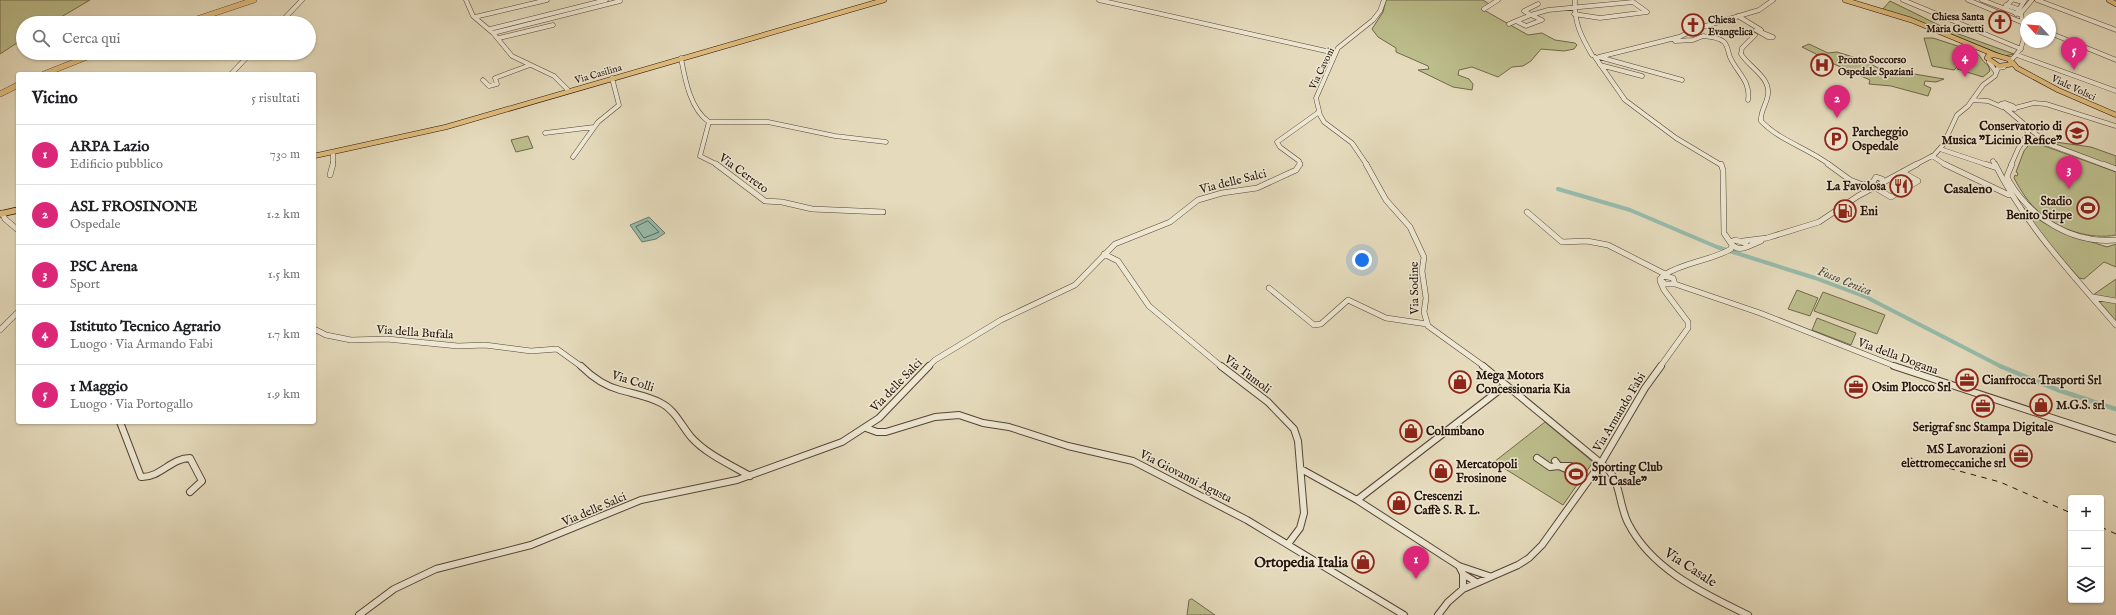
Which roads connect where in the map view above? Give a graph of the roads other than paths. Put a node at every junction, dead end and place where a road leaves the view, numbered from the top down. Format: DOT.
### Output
graph roads {
  1 [pos="248,0"];
  2 [pos="254,0"];
  3 [pos="302,0"];
  4 [pos="466,0"];
  5 [pos="547,0"];
  6 [pos="606,0"];
  7 [pos="884,0"];
  8 [pos="1099,0"];
  9 [pos="1384,0"];
  10 [pos="1498,0"];
  11 [pos="1575,0"];
  12 [pos="1773,0"];
  13 [pos="1845,0"];
  14 [pos="1904,0"];
  15 [pos="1968,0"];
  16 [pos="1982,0"];
  17 [pos="2015,0"];
  18 [pos="2032,0"];
  19 [pos="2037,0"];
  20 [pos="2109,0"];
  21 [pos="620,1"];
  22 [pos="2009,2"];
  23 [pos="2022,3"];
  24 [pos="1538,4"];
  25 [pos="2115,4"];
  26 [pos="1484,9"];
  27 [pos="1568,9"];
  28 [pos="2008,10"];
  29 [pos="1575,11"];
  30 [pos="2022,12"];
  31 [pos="2016,14"];
  32 [pos="1532,15"];
  33 [pos="200,16"];
  34 [pos="206,16"];
  35 [pos="287,16"];
  36 [pos="1738,16"];
  37 [pos="2007,16"];
  38 [pos="2020,16"];
  39 [pos="2020,16"];
  40 [pos="475,17"];
  41 [pos="1516,21"];
  42 [pos="2020,22"];
  43 [pos="1509,24"];
  44 [pos="554,25"];
  45 [pos="1752,26"];
  46 [pos="1703,27"];
  47 [pos="2020,27"];
  48 [pos="490,29"];
  49 [pos="2116,30"];
  50 [pos="1756,32"];
  51 [pos="493,33"];
  52 [pos="2056,35"];
  53 [pos="1703,36"];
  54 [pos="499,38"];
  55 [pos="1660,42"];
  56 [pos="2021,49"];
  57 [pos="1982,50"];
  58 [pos="1335,53"];
  59 [pos="2016,55"];
  60 [pos="1998,56"];
  61 [pos="1596,57"];
  62 [pos="2004,57"];
  63 [pos="681,58"];
  64 [pos="1988,59"];
  65 [pos="74,60"];
  66 [pos="80,60"];
  67 [pos="244,60"];
  68 [pos="2116,60"];
  69 [pos="2009,64"];
  70 [pos="530,65"];
  71 [pos="44,72"];
  72 [pos="49,72"];
  73 [pos="233,72"];
  74 [pos="1996,72"];
  75 [pos="1642,76"];
  76 [pos="612,78"];
  77 [pos="483,80"];
  78 [pos="1682,80"];
  79 [pos="16,85"];
  80 [pos="569,91"];
  81 [pos="2116,91"];
  82 [pos="0,92"];
  83 [pos="1977,92"];
  84 [pos="1973,99"];
  85 [pos="1748,100"];
  86 [pos="1988,100"];
  87 [pos="2004,106"];
  88 [pos="2013,107"];
  89 [pos="1320,112"];
  90 [pos="2116,115"];
  91 [pos="2016,117"];
  92 [pos="709,122"];
  93 [pos="2023,123"];
  94 [pos="2116,126"];
  95 [pos="594,127"];
  96 [pos="545,133"];
  97 [pos="2028,134"];
  98 [pos="2038,136"];
  99 [pos="2024,140"];
  100 [pos="886,142"];
  101 [pos="2056,147"];
  102 [pos="1938,151"];
  103 [pos="333,152"];
  104 [pos="316,156"];
  105 [pos="573,156"];
  106 [pos="1932,156"];
  107 [pos="1923,161"];
  108 [pos="1993,161"];
  109 [pos="1943,162"];
  110 [pos="1997,168"];
  111 [pos="2116,169"];
  112 [pos="1901,172"];
  113 [pos="330,175"];
  114 [pos="1882,180"];
  115 [pos="1861,187"];
  116 [pos="2013,187"];
  117 [pos="1872,189"];
  118 [pos="2008,193"];
  119 [pos="2019,195"];
  120 [pos="1858,196"];
  121 [pos="2028,207"];
  122 [pos="16,211"];
  123 [pos="883,212"];
  124 [pos="1527,212"];
  125 [pos="2,216"];
  126 [pos="16,228"];
  127 [pos="1724,231"];
  128 [pos="1767,238"];
  129 [pos="1737,240"];
  130 [pos="2116,240"];
  131 [pos="1743,241"];
  132 [pos="1747,247"];
  133 [pos="1729,249"];
  134 [pos="1104,254"];
  135 [pos="1680,268"];
  136 [pos="1663,277"];
  137 [pos="1673,278"];
  138 [pos="1673,284"];
  139 [pos="1269,288"];
  140 [pos="1670,296"];
  141 [pos="2092,297"];
  142 [pos="2116,300"];
  143 [pos="16,314"];
  144 [pos="1427,324"];
  145 [pos="2116,325"];
  146 [pos="0,330"];
  147 [pos="316,330"];
  148 [pos="516,350"];
  149 [pos="1506,385"];
  150 [pos="121,424"];
  151 [pos="866,428"];
  152 [pos="2116,439"];
  153 [pos="1537,458"];
  154 [pos="1601,464"];
  155 [pos="1301,469"];
  156 [pos="1580,475"];
  157 [pos="750,476"];
  158 [pos="190,492"];
  159 [pos="1357,500"];
  160 [pos="1288,544"];
  161 [pos="1459,566"];
  162 [pos="1470,571"];
  163 [pos="1463,574"];
  164 [pos="1491,576"];
  165 [pos="1476,582"];
  166 [pos="1463,589"];
  167 [pos="359,615"];
  168 [pos="1404,615"];
  169 [pos="1439,615"];
  170 [pos="1748,615"];
  1 -- 33 [label="highway"];
  2 -- 34 [label="highway"];
  3 -- 35 [label="street"];
  4 -- 40 [label="street"];
  5 -- 40 [label="street"];
  6 -- 48 [label="street"];
  7 -- 63 [label="main road, Via Casilina"];
  8 -- 58 [label="street"];
  9 -- 58 [label="street, Via Cavoni"];
  10 -- 26 [label="street"];
  11 -- 29 [label="street"];
  12 -- 36 [label="street"];
  13 -- 57 [label="main road"];
  14 -- 56 [label="street"];
  15 -- 37 [label="street"];
  16 -- 28 [label="street"];
  17 -- 23 [label="street"];
  18 -- 30 [label="street"];
  19 -- 49 [label="street"];
  20 -- 25 [label="main road"];
  21 -- 51 [label="street"];
  22 -- 23 [label="street"];
  22 -- 28 [label="street"];
  23 -- 31 [label="street"];
  24 -- 32 [label="street"];
  27 -- 29 [label="street"];
  27 -- 29 [label="street"];
  27 -- 32 [label="street"];
  28 -- 31 [label="street"];
  29 -- 29 [label="street"];
  29 -- 61 [label="street"];
  31 -- 39 [label="street"];
  32 -- 41 [label="street"];
  32 -- 41 [label="street"];
  36 -- 45 [label="street"];
  36 -- 46 [label="street"];
  37 -- 38 [label="street"];
  37 -- 42 [label="street"];
  37 -- 47 [label="street"];
  40 -- 48 [label="street"];
  41 -- 43 [label="street"];
  44 -- 54 [label="street"];
  45 -- 50 [label="street"];
  45 -- 50 [label="street"];
  46 -- 53 [label="street"];
  46 -- 55 [label="street"];
  48 -- 51 [label="street"];
  50 -- 115 [label="street"];
  51 -- 54 [label="street"];
  52 -- 68 [label="street"];
  53 -- 55 [label="street"];
  53 -- 85 [label="street"];
  54 -- 70 [label="street"];
  55 -- 61 [label="street"];
  56 -- 59 [label="street"];
  57 -- 60 [label="main road, Viale Volsci"];
  57 -- 64 [label="main road, Viale Volsci"];
  58 -- 89 [label="street, Via Cavoni"];
  59 -- 62 [label="street"];
  59 -- 69 [label="street"];
  59 -- 81 [label="street"];
  60 -- 62 [label="main road, Viale Volsci"];
  60 -- 64 [label="main road, Viale Volsci"];
  61 -- 75 [label="street"];
  61 -- 78 [label="street"];
  61 -- 127 [label="street"];
  62 -- 69 [label="main road, Viale Volsci"];
  63 -- 76 [label="main road, Via Casilina"];
  63 -- 92 [label="street"];
  64 -- 69 [label="main road, Viale Volsci"];
  64 -- 74 [label="street"];
  65 -- 71 [label="highway"];
  66 -- 72 [label="highway"];
  67 -- 73 [label="street"];
  69 -- 74 [label="street"];
  69 -- 90 [label="main road, Viale Volsci"];
  70 -- 77 [label="street"];
  70 -- 80 [label="street"];
  74 -- 83 [label="street"];
  76 -- 80 [label="main road, Via Casilina"];
  76 -- 95 [label="street"];
  79 -- 82 [label="highway"];
  80 -- 103 [label="main road, Via Casilina"];
  83 -- 84 [label="street"];
  83 -- 86 [label="street"];
  84 -- 86 [label="street"];
  84 -- 102 [label="street"];
  86 -- 87 [label="street"];
  87 -- 88 [label="street"];
  87 -- 91 [label="street"];
  88 -- 91 [label="street"];
  88 -- 94 [label="street"];
  89 -- 134 [label="street, Via delle Salci"];
  89 -- 144 [label="street, Via Sodine"];
  91 -- 93 [label="street"];
  92 -- 100 [label="street"];
  92 -- 123 [label="street, Via Cerreto"];
  93 -- 97 [label="street"];
  93 -- 98 [label="street"];
  95 -- 96 [label="street"];
  95 -- 105 [label="street"];
  97 -- 98 [label="street"];
  97 -- 99 [label="street"];
  98 -- 101 [label="street"];
  99 -- 101 [label="street"];
  99 -- 116 [label="street"];
  101 -- 111 [label="street"];
  102 -- 106 [label="street"];
  102 -- 109 [label="street"];
  102 -- 110 [label="street"];
  103 -- 104 [label="main road, Via Casilina"];
  103 -- 113 [label="street"];
  106 -- 107 [label="street"];
  106 -- 109 [label="street"];
  107 -- 109 [label="street"];
  107 -- 112 [label="street"];
  108 -- 110 [label="street"];
  109 -- 118 [label="street"];
  109 -- 118 [label="street"];
  110 -- 118 [label="street"];
  112 -- 114 [label="street"];
  112 -- 117 [label="street"];
  114 -- 115 [label="street"];
  114 -- 117 [label="street"];
  115 -- 117 [label="street"];
  115 -- 120 [label="street"];
  116 -- 118 [label="street"];
  116 -- 119 [label="street"];
  117 -- 120 [label="street"];
  118 -- 119 [label="street"];
  118 -- 121 [label="street"];
  118 -- 141 [label="street"];
  119 -- 121 [label="street"];
  120 -- 128 [label="street"];
  121 -- 130 [label="street"];
  122 -- 125 [label="main road"];
  124 -- 136 [label="street"];
  125 -- 126 [label="street"];
  127 -- 129 [label="street"];
  127 -- 133 [label="street"];
  128 -- 131 [label="street"];
  128 -- 132 [label="street"];
  129 -- 131 [label="street"];
  129 -- 133 [label="street"];
  131 -- 132 [label="street"];
  132 -- 133 [label="street"];
  133 -- 135 [label="street"];
  134 -- 151 [label="street, Via delle Salci"];
  134 -- 155 [label="street, Via Tumoli"];
  135 -- 136 [label="street"];
  135 -- 137 [label="street"];
  136 -- 137 [label="street"];
  136 -- 138 [label="street, Via della Dogana"];
  136 -- 140 [label="street"];
  137 -- 138 [label="street"];
  138 -- 140 [label="street"];
  138 -- 152 [label="street, Via della Dogana"];
  139 -- 144 [label="street"];
  140 -- 154 [label="street, Via Armando Fabi"];
  141 -- 142 [label="street"];
  141 -- 145 [label="street"];
  143 -- 146 [label="street"];
  144 -- 149 [label="street, Via Sodine"];
  147 -- 148 [label="street, Via della Bufala"];
  148 -- 157 [label="street, Via Colli"];
  149 -- 154 [label="street, Via Sodine"];
  149 -- 159 [label="street"];
  150 -- 158 [label="street"];
  151 -- 157 [label="street, Via delle Salci"];
  151 -- 160 [label="street, Via Giovanni Agusta"];
  153 -- 156 [label="street"];
  154 -- 164 [label="street, Via Armando Fabi"];
  154 -- 170 [label="street, Via Casale"];
  155 -- 159 [label="street"];
  155 -- 160 [label="street, Via Tumoli"];
  157 -- 167 [label="street, Via delle Salci"];
  159 -- 161 [label="street"];
  160 -- 168 [label="street, Via Giovanni Agusta"];
  161 -- 162 [label="street"];
  161 -- 163 [label="street"];
  162 -- 164 [label="street"];
  162 -- 165 [label="street"];
  163 -- 165 [label="street"];
  163 -- 166 [label="street"];
  164 -- 165 [label="street, Via Armando Fabi"];
  165 -- 166 [label="street, Via Armando Fabi"];
  166 -- 169 [label="street, Via Armando Fabi"];
}
